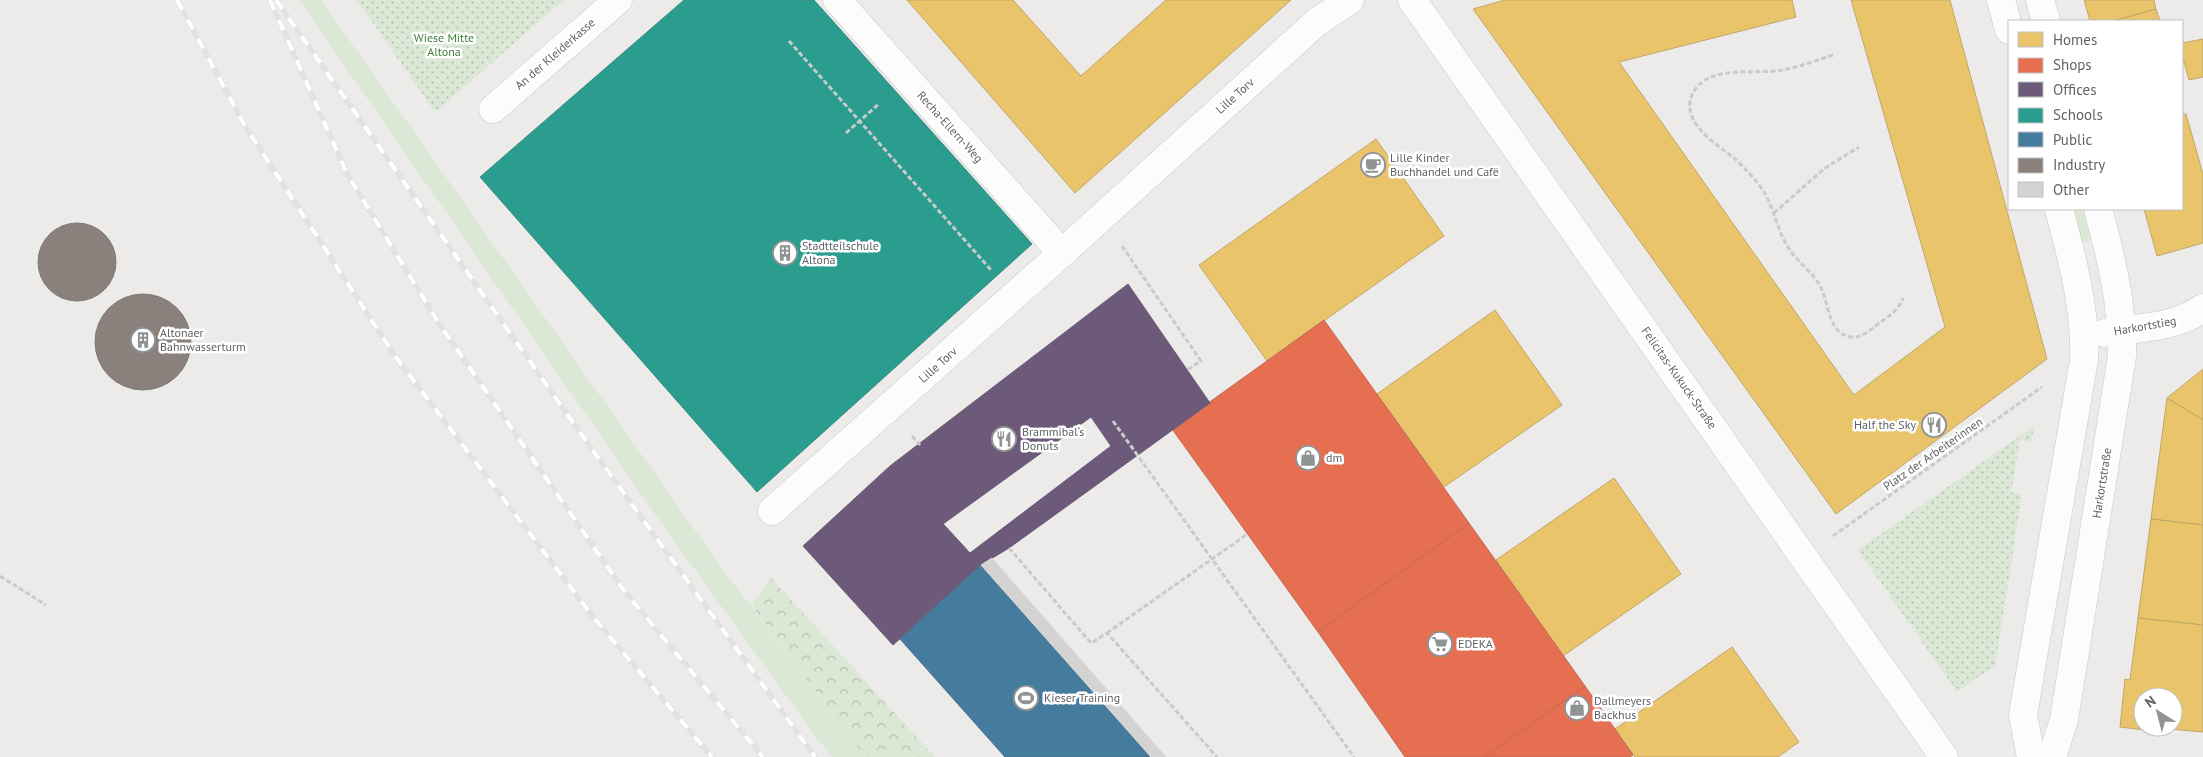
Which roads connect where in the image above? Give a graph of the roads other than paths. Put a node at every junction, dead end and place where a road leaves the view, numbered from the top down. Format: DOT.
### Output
graph roads {
  1 [pos="618,0"];
  2 [pos="838,0"];
  3 [pos="1350,0"];
  4 [pos="1412,0"];
  5 [pos="2001,0"];
  6 [pos="2040,0"];
  7 [pos="2046,20"];
  8 [pos="2008,26"];
  9 [pos="493,109"];
  10 [pos="2059,210"];
  11 [pos="2098,210"];
  12 [pos="1062,253"];
  13 [pos="2203,308"];
  14 [pos="2123,330"];
  15 [pos="2085,336"];
  16 [pos="772,512"];
  17 [pos="1944,757"];
  18 [pos="2031,757"];
  19 [pos="2052,757"];
  1 -- 9 [label="street, An der Kleiderkasse"];
  2 -- 12 [label="street, Recha-Ellern-Weg"];
  3 -- 12 [label="street, Lille Torv"];
  4 -- 17 [label="street, Felicitas-Kukuck-Straße"];
  5 -- 8 [label="street"];
  6 -- 7 [label="street"];
  10 -- 15 [label="street"];
  11 -- 14 [label="street, Harkortstraße"];
  12 -- 16 [label="street, Lille Torv"];
  13 -- 14 [label="street, Harkortstieg"];
  14 -- 15 [label="street, Harkortstieg"];
  14 -- 19 [label="street, Harkortstraße"];
  15 -- 18 [label="street"];
}
